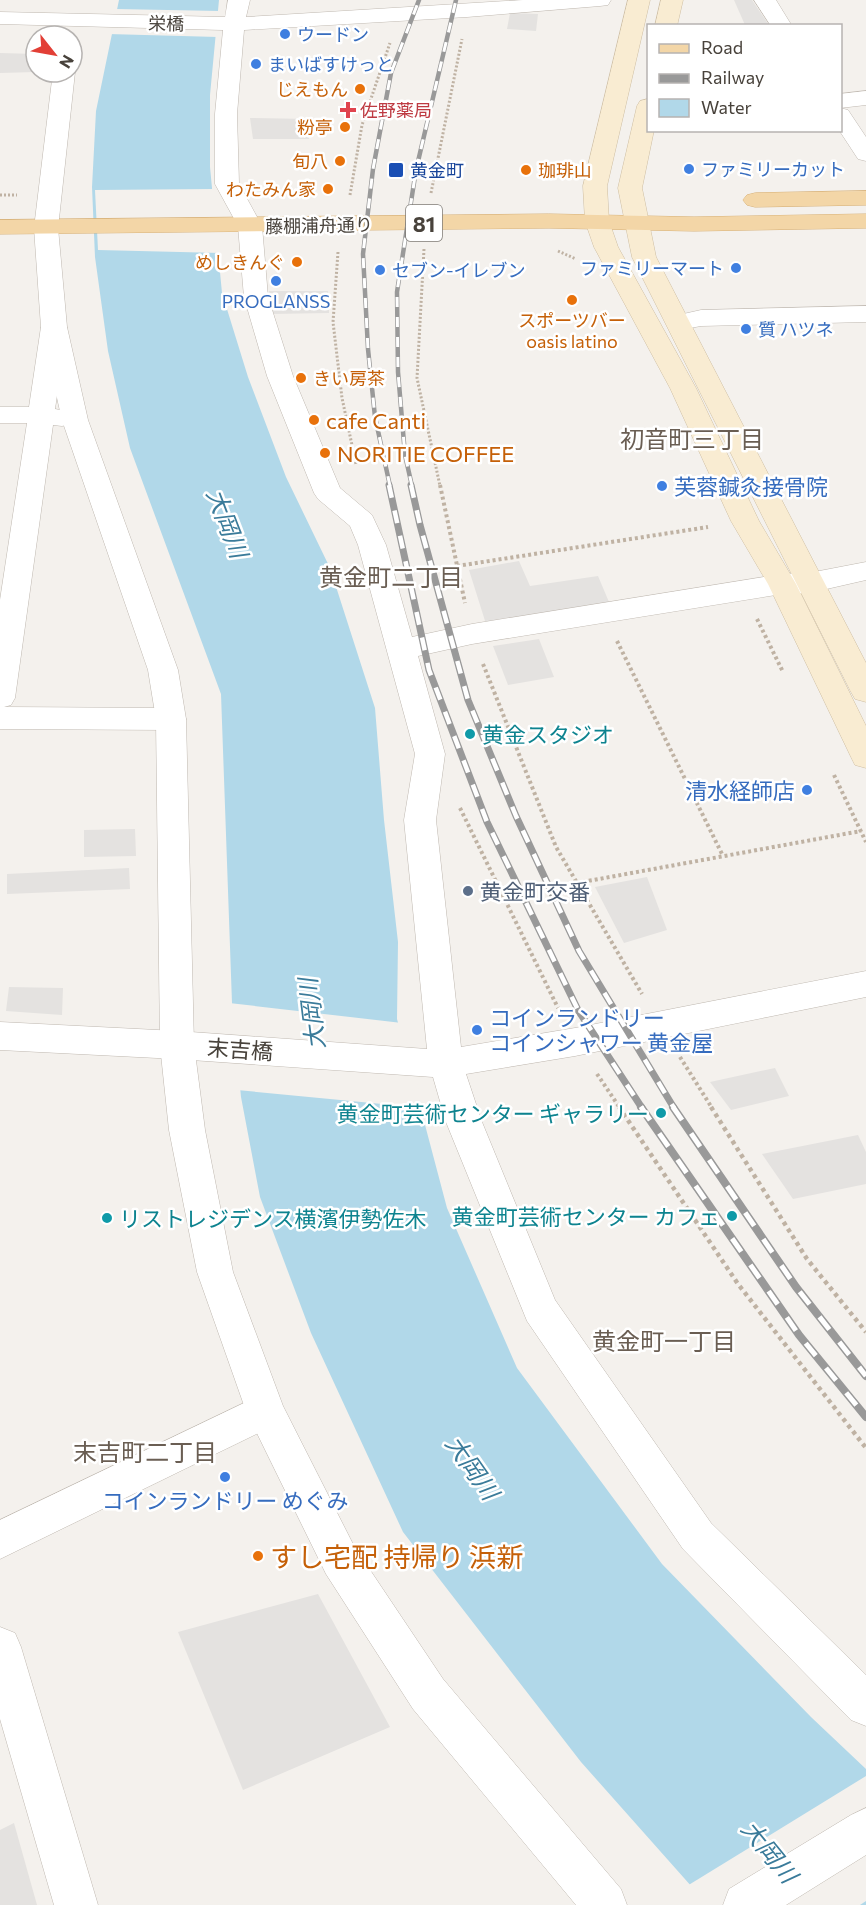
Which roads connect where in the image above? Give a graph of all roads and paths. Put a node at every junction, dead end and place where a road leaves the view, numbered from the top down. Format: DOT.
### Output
graph roads {
  1 [pos="239,0"];
  2 [pos="600,0"];
  3 [pos="639,0"];
  4 [pos="672,0"];
  5 [pos="765,0"];
  6 [pos="467,11"];
  7 [pos="399,16"];
  8 [pos="0,18"];
  9 [pos="71,19"];
  10 [pos="228,24"];
  11 [pos="666,24"];
  12 [pos="781,24"];
  13 [pos="63,84"];
  14 [pos="866,98"];
  15 [pos="842,100"];
  16 [pos="647,111"];
  17 [pos="842,118"];
  18 [pos="866,154"];
  19 [pos="430,196"];
  20 [pos="349,198"];
  21 [pos="866,198"];
  22 [pos="736,201"];
  23 [pos="688,202"];
  24 [pos="597,221"];
  25 [pos="866,221"];
  26 [pos="638,224"];
  27 [pos="250,226"];
  28 [pos="0,227"];
  29 [pos="46,228"];
  30 [pos="435,248"];
  31 [pos="349,250"];
  32 [pos="556,251"];
  33 [pos="578,260"];
  34 [pos="866,314"];
  35 [pos="679,322"];
  36 [pos="54,327"];
  37 [pos="0,415"];
  38 [pos="41,415"];
  39 [pos="75,420"];
  40 [pos="328,493"];
  41 [pos="703,517"];
  42 [pos="708,527"];
  43 [pos="713,537"];
  44 [pos="457,566"];
  45 [pos="866,571"];
  46 [pos="796,583"];
  47 [pos="743,591"];
  48 [pos="603,613"];
  49 [pos="472,634"];
  50 [pos="401,650"];
  51 [pos="784,675"];
  52 [pos="866,692"];
  53 [pos="0,698"];
  54 [pos="0,718"];
  55 [pos="171,719"];
  56 [pos="866,757"];
  57 [pos="830,768"];
  58 [pos="425,790"];
  59 [pos="861,831"];
  60 [pos="866,842"];
  61 [pos="723,856"];
  62 [pos="577,883"];
  63 [pos="866,984"];
  64 [pos="0,1036"];
  65 [pos="575,1042"];
  66 [pos="177,1045"];
  67 [pos="446,1064"];
  68 [pos="265,1411"];
  69 [pos="866,1448"];
  70 [pos="0,1540"];
  71 [pos="0,1647"];
  72 [pos="866,1705"];
  73 [pos="866,1830"];
  74 [pos="76,1905"];
  75 [pos="605,1905"];
  76 [pos="745,1905"];
  1 -- 10 [label="street"];
  2 -- 6 [label="street, 栄橋"];
  3 -- 24 [label="main road"];
  4 -- 11 [label="main road"];
  5 -- 12 [label="street"];
  6 -- 7 [label="street, 栄橋"];
  6 -- 19 [label="path"];
  7 -- 10 [label="street, 栄橋"];
  7 -- 20 [label="path"];
  8 -- 9 [label="street, 栄橋"];
  9 -- 10 [label="street, 栄橋"];
  10 -- 27 [label="street"];
  13 -- 29 [label="street"];
  14 -- 15 [label="street"];
  16 -- 26 [label="main road"];
  17 -- 18 [label="street"];
  21 -- 22 [label="main road"];
  23 -- 26 [label="main road, 藤棚浦舟通り / 81"];
  24 -- 26 [label="main road, 藤棚浦舟通り / 81"];
  24 -- 27 [label="main road, 藤棚浦舟通り / 81"];
  24 -- 46 [label="main road"];
  25 -- 26 [label="main road, 藤棚浦舟通り / 81"];
  26 -- 35 [label="main road"];
  27 -- 29 [label="main road, 藤棚浦舟通り / 81"];
  27 -- 40 [label="street"];
  28 -- 29 [label="main road, 藤棚浦舟通り / 81"];
  29 -- 36 [label="street"];
  30 -- 44 [label="path"];
  31 -- 40 [label="path"];
  32 -- 33 [label="path"];
  34 -- 35 [label="street"];
  35 -- 46 [label="main road"];
  36 -- 38 [label="street"];
  36 -- 39 [label="street"];
  37 -- 38 [label="street"];
  38 -- 39 [label="street"];
  38 -- 53 [label="street"];
  39 -- 55 [label="street"];
  40 -- 50 [label="street"];
  41 -- 42 [label="path"];
  42 -- 43 [label="path"];
  42 -- 44 [label="path"];
  44 -- 49 [label="path"];
  45 -- 46 [label="street"];
  46 -- 47 [label="street"];
  46 -- 52 [label="main road"];
  46 -- 56 [label="main road"];
  47 -- 48 [label="street"];
  47 -- 51 [label="path"];
  48 -- 49 [label="street"];
  48 -- 61 [label="path"];
  49 -- 50 [label="street"];
  50 -- 58 [label="street"];
  54 -- 55 [label="street"];
  55 -- 66 [label="street"];
  57 -- 59 [label="path"];
  58 -- 65 [label="path"];
  58 -- 67 [label="street"];
  59 -- 60 [label="path"];
  59 -- 61 [label="path"];
  61 -- 62 [label="path"];
  63 -- 65 [label="street, 末吉橋"];
  64 -- 66 [label="street, 末吉橋"];
  65 -- 67 [label="street, 末吉橋"];
  65 -- 69 [label="path"];
  66 -- 67 [label="street, 末吉橋"];
  66 -- 68 [label="street"];
  67 -- 72 [label="street"];
  68 -- 70 [label="street"];
  68 -- 75 [label="street"];
  71 -- 74 [label="street"];
  73 -- 76 [label="street"];
}
